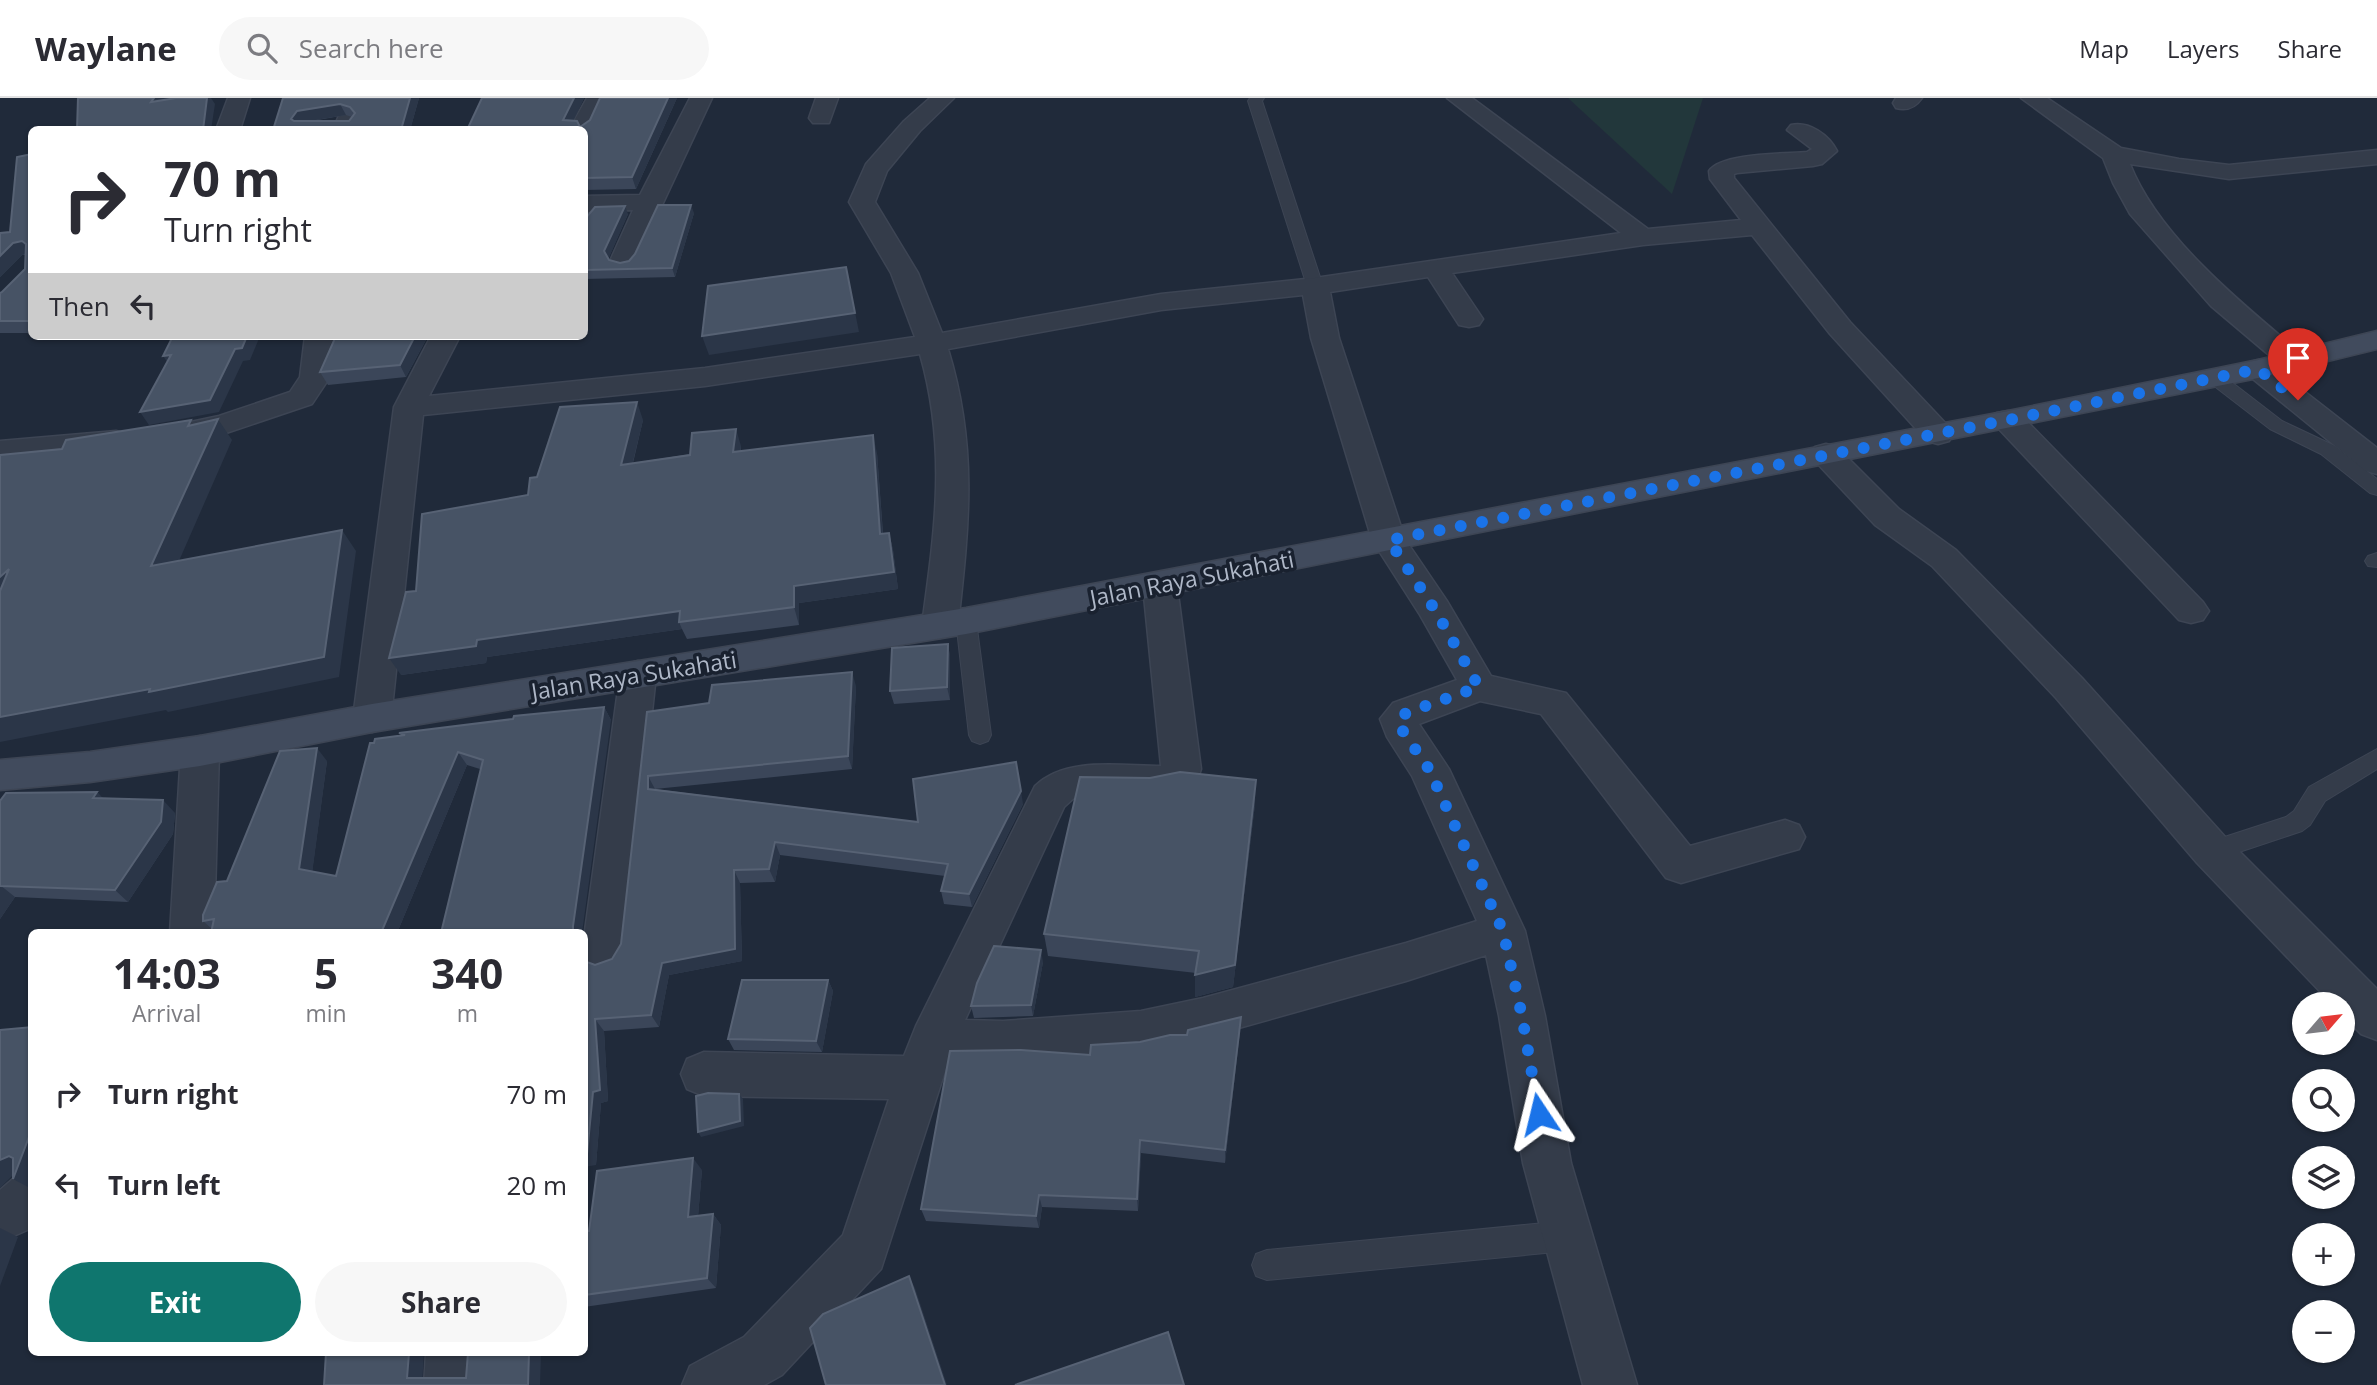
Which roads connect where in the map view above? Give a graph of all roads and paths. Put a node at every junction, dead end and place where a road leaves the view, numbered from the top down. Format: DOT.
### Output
graph roads {
  1 [pos="239,98"];
  2 [pos="357,98"];
  3 [pos="598,98"];
  4 [pos="701,98"];
  5 [pos="943,98"];
  6 [pos="1458,98"];
  7 [pos="2032,98"];
  8 [pos="1254,99"];
  9 [pos="229,126"];
  10 [pos="339,126"];
  11 [pos="582,126"];
  12 [pos="1799,130"];
  13 [pos="2113,154"];
  14 [pos="2375,158"];
  15 [pos="649,202"];
  16 [pos="588,204"];
  17 [pos="1761,226"];
  18 [pos="1643,237"];
  19 [pos="623,261"];
  20 [pos="1436,269"];
  21 [pos="1315,286"];
  22 [pos="1469,318"];
  23 [pos="319,340"];
  24 [pos="444,340"];
  25 [pos="2377,340"];
  26 [pos="933,343"];
  27 [pos="2291,360"];
  28 [pos="2258,369"];
  29 [pos="2215,378"];
  30 [pos="409,407"];
  31 [pos="2008,420"];
  32 [pos="1938,433"];
  33 [pos="0,451"];
  34 [pos="1826,454"];
  35 [pos="2377,464"];
  36 [pos="2377,489"];
  37 [pos="1389,540"];
  38 [pos="1160,586"];
  39 [pos="2191,611"];
  40 [pos="953,623"];
  41 [pos="638,675"];
  42 [pos="1479,687"];
  43 [pos="372,718"];
  44 [pos="980,734"];
  45 [pos="200,751"];
  46 [pos="2377,758"];
  47 [pos="0,775"];
  48 [pos="1785,837"];
  49 [pos="2211,851"];
  50 [pos="192,929"];
  51 [pos="1503,931"];
  52 [pos="604,956"];
  53 [pos="2377,1020"];
  54 [pos="926,1059"];
  55 [pos="704,1074"];
  56 [pos="28,1198"];
  57 [pos="0,1217"];
  58 [pos="1566,1236"];
  59 [pos="1267,1265"];
  60 [pos="453,1356"];
  61 [pos="767,1371"];
  62 [pos="451,1385"];
  63 [pos="709,1385"];
  64 [pos="1610,1385"];
  1 -- 9 [label="street"];
  2 -- 10 [label="street"];
  3 -- 11 [label="street"];
  4 -- 15 [label="street"];
  5 -- 26 [label="street"];
  6 -- 18 [label="street"];
  7 -- 13 [label="street"];
  8 -- 21 [label="lane"];
  12 -- 17 [label="street"];
  13 -- 14 [label="street"];
  13 -- 27 [label="street"];
  15 -- 16 [label="street"];
  15 -- 19 [label="street"];
  17 -- 18 [label="street"];
  17 -- 32 [label="street"];
  18 -- 20 [label="street"];
  20 -- 21 [label="street"];
  20 -- 22 [label="street"];
  21 -- 26 [label="street"];
  21 -- 37 [label="street"];
  23 -- 33 [label="street"];
  24 -- 30 [label="street"];
  25 -- 27 [label="main road, Jalan Raya Sukahati"];
  26 -- 30 [label="street"];
  26 -- 40 [label="street"];
  27 -- 28 [label="main road, Jalan Raya Sukahati"];
  28 -- 29 [label="main road, Jalan Raya Sukahati"];
  28 -- 35 [label="street"];
  29 -- 31 [label="main road, Jalan Raya Sukahati"];
  29 -- 36 [label="lane"];
  30 -- 43 [label="street"];
  31 -- 32 [label="main road, Jalan Raya Sukahati"];
  31 -- 39 [label="street"];
  32 -- 34 [label="main road, Jalan Raya Sukahati"];
  34 -- 37 [label="main road, Jalan Raya Sukahati"];
  34 -- 49 [label="street"];
  37 -- 38 [label="main road, Jalan Raya Sukahati"];
  37 -- 42 [label="street"];
  38 -- 40 [label="main road, Jalan Raya Sukahati"];
  38 -- 54 [label="street"];
  40 -- 41 [label="main road, Jalan Raya Sukahati"];
  40 -- 44 [label="lane"];
  41 -- 43 [label="main road, Jalan Raya Sukahati"];
  41 -- 52 [label="street"];
  42 -- 48 [label="street"];
  42 -- 51 [label="street"];
  43 -- 45 [label="main road, Jalan Raya Sukahati"];
  45 -- 47 [label="main road, Jalan Raya Sukahati"];
  45 -- 50 [label="street"];
  46 -- 49 [label="lane"];
  49 -- 53 [label="street"];
  51 -- 54 [label="street"];
  51 -- 58 [label="street"];
  54 -- 55 [label="street"];
  54 -- 61 [label="street"];
  56 -- 57 [label="street"];
  58 -- 59 [label="lane"];
  58 -- 64 [label="street"];
  60 -- 62 [label="street"];
  61 -- 63 [label="street"];
}
